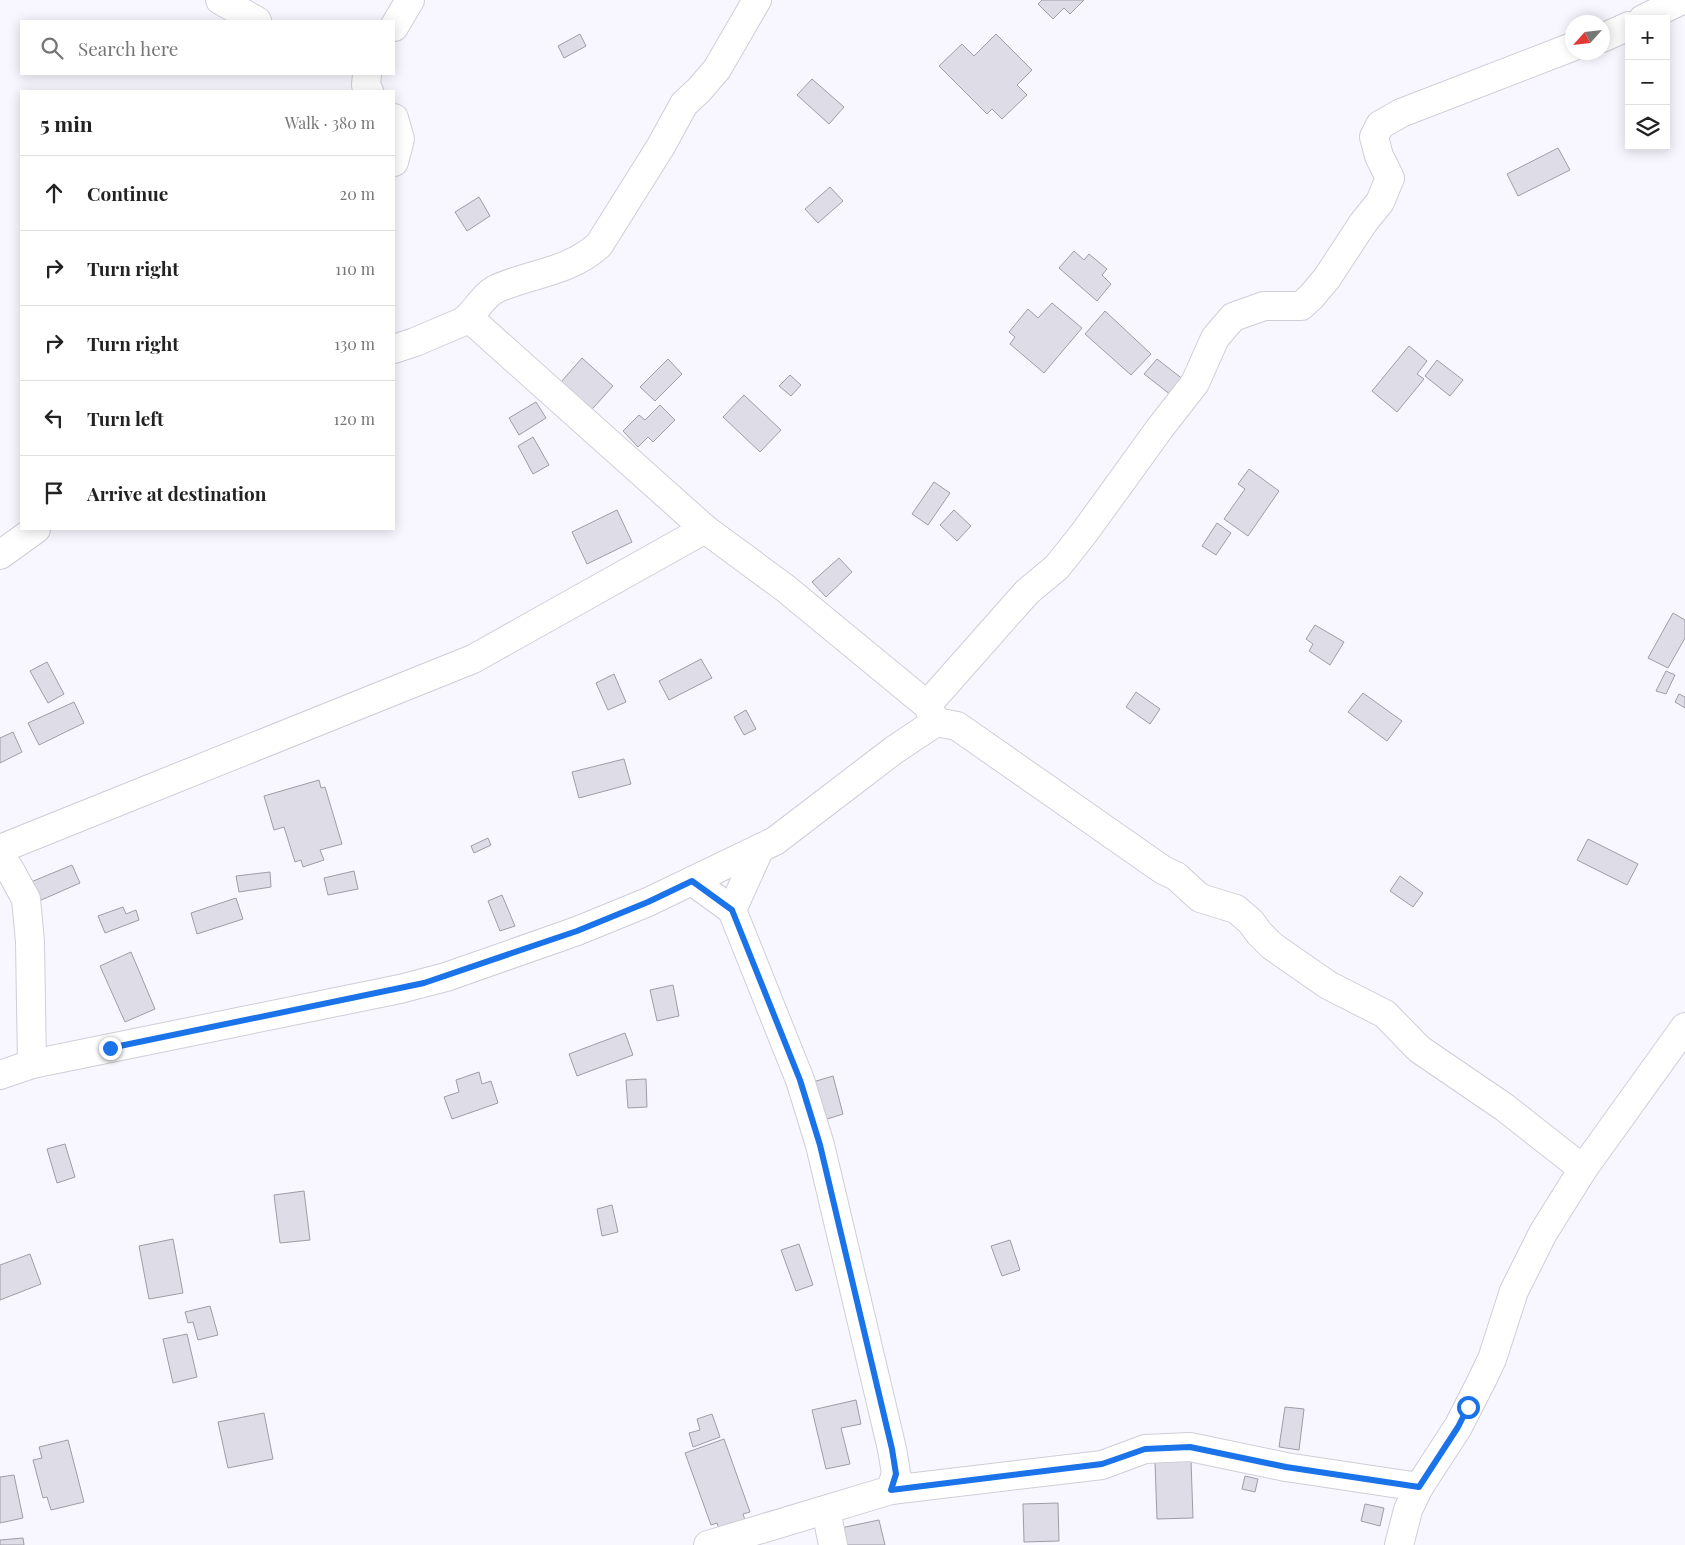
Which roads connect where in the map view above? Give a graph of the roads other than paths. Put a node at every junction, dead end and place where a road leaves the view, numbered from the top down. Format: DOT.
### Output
graph roads {
  1 [pos="220,0"];
  2 [pos="410,0"];
  3 [pos="757,0"];
  4 [pos="1682,0"];
  5 [pos="1651,15"];
  6 [pos="255,20"];
  7 [pos="395,25"];
  8 [pos="1625,28"];
  9 [pos="1610,34"];
  10 [pos="1565,50"];
  11 [pos="395,122"];
  12 [pos="395,158"];
  13 [pos="469,318"];
  14 [pos="395,349"];
  15 [pos="705,529"];
  16 [pos="35,530"];
  17 [pos="0,555"];
  18 [pos="932,713"];
  19 [pos="0,848"];
  20 [pos="760,848"];
  21 [pos="0,856"];
  22 [pos="692,881"];
  23 [pos="732,910"];
  24 [pos="1685,1027"];
  25 [pos="32,1064"];
  26 [pos="0,1075"];
  27 [pos="1583,1169"];
  28 [pos="1419,1487"];
  29 [pos="891,1490"];
  30 [pos="826,1510"];
  31 [pos="708,1545"];
  32 [pos="833,1545"];
  33 [pos="1399,1545"];
  1 -- 6 [label="street"];
  2 -- 7 [label="street"];
  3 -- 13 [label="street"];
  4 -- 5 [label="street"];
  8 -- 9 [label="street"];
  10 -- 18 [label="street"];
  11 -- 12 [label="street"];
  13 -- 14 [label="street"];
  13 -- 15 [label="street"];
  15 -- 18 [label="street"];
  15 -- 19 [label="street"];
  16 -- 17 [label="street"];
  18 -- 20 [label="street"];
  18 -- 27 [label="street"];
  20 -- 22 [label="street"];
  20 -- 23 [label="street"];
  21 -- 25 [label="street"];
  22 -- 23 [label="street"];
  22 -- 25 [label="street"];
  23 -- 29 [label="street"];
  24 -- 27 [label="street"];
  25 -- 26 [label="street"];
  27 -- 28 [label="street"];
  28 -- 29 [label="street"];
  28 -- 33 [label="street"];
  29 -- 30 [label="street"];
  30 -- 31 [label="street"];
  30 -- 32 [label="street"];
}
